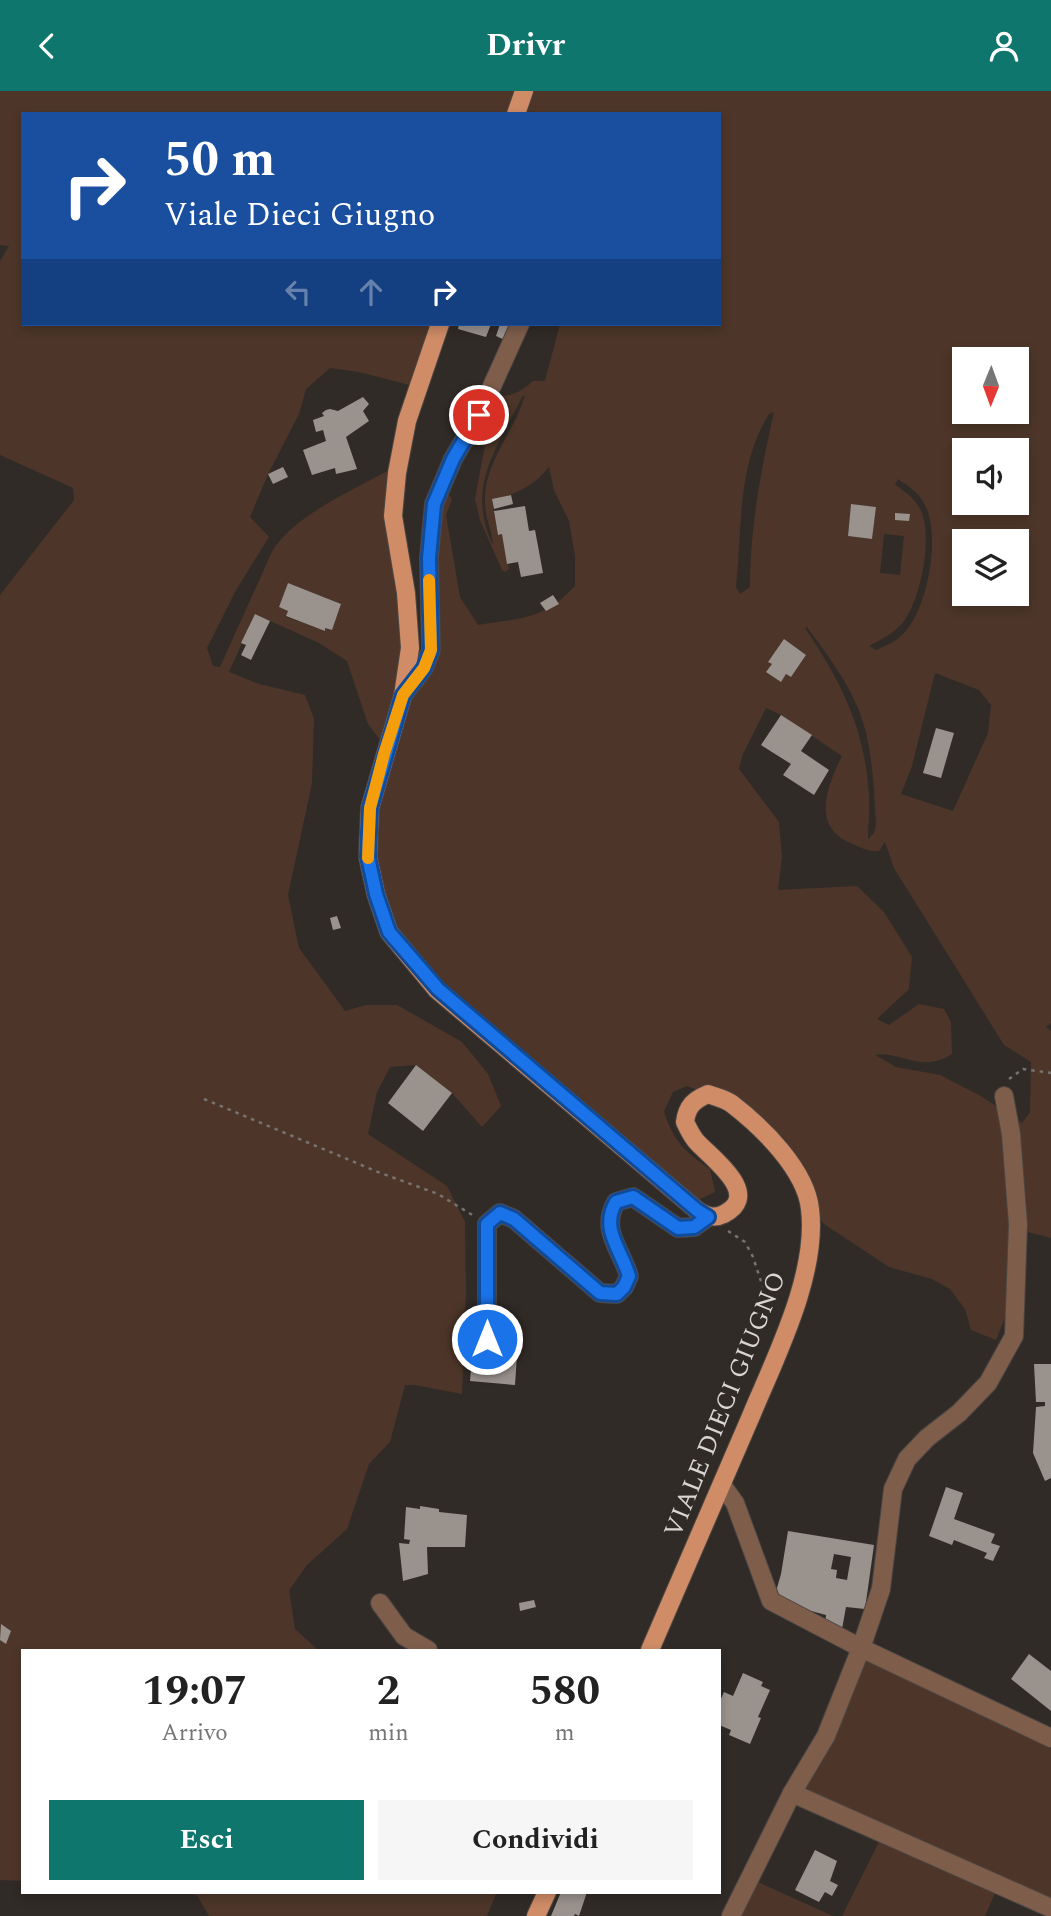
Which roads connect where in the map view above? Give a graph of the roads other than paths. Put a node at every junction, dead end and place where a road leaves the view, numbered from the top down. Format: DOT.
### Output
graph roads {
  1 [pos="524,91"];
  2 [pos="517,112"];
  3 [pos="439,326"];
  4 [pos="519,326"];
  5 [pos="403,695"];
  6 [pos="1004,1096"];
  7 [pos="708,1217"];
  8 [pos="487,1339"];
  9 [pos="722,1485"];
  10 [pos="380,1603"];
  11 [pos="861,1648"];
  12 [pos="426,1649"];
  13 [pos="650,1649"];
  14 [pos="1051,1738"];
  15 [pos="792,1793"];
  16 [pos="546,1894"];
  17 [pos="1051,1908"];
  18 [pos="537,1916"];
  19 [pos="731,1916"];
  1 -- 2 [label="main road"];
  3 -- 5 [label="main road"];
  4 -- 5 [label="street"];
  5 -- 7 [label="main road"];
  6 -- 11 [label="street"];
  7 -- 8 [label="street, VIALE DIECI GIUGNO"];
  7 -- 9 [label="main road, VIALE DIECI GIUGNO"];
  9 -- 11 [label="street"];
  9 -- 13 [label="main road, VIALE DIECI GIUGNO"];
  10 -- 12 [label="street"];
  11 -- 14 [label="street"];
  11 -- 15 [label="street"];
  15 -- 17 [label="street"];
  15 -- 19 [label="street"];
  16 -- 18 [label="main road"];
}
